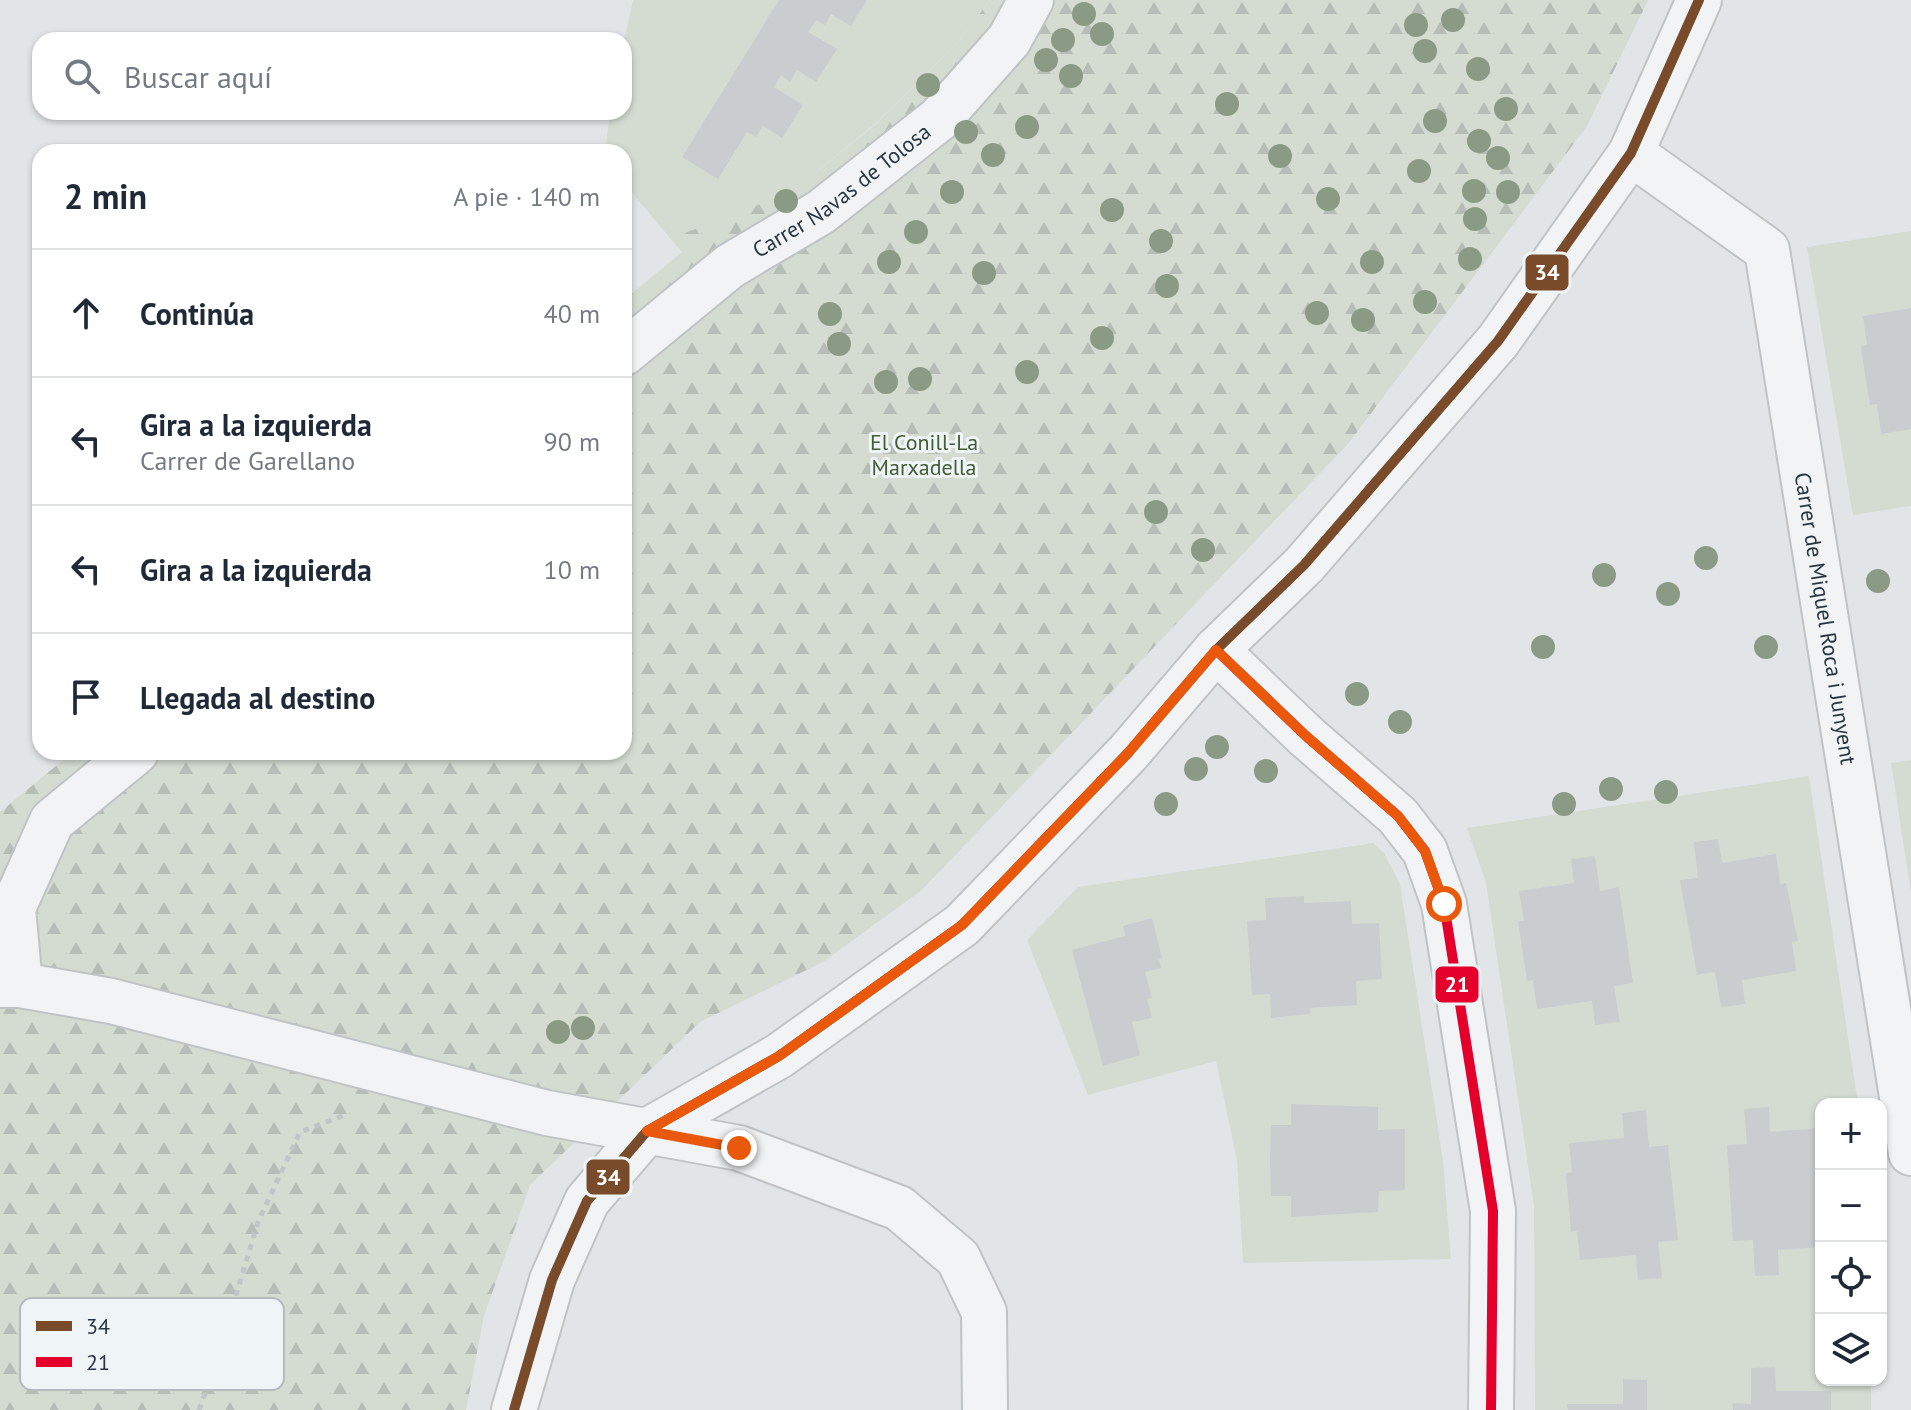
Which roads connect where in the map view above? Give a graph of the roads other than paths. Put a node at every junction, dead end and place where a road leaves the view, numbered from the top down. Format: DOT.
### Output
graph roads {
  1 [pos="1031,0"];
  2 [pos="1699,0"];
  3 [pos="1631,153"];
  4 [pos="632,346"];
  5 [pos="1216,650"];
  6 [pos="126,760"];
  7 [pos="10,985"];
  8 [pos="647,1131"];
  9 [pos="1911,1153"];
  10 [pos="514,1410"];
  11 [pos="985,1410"];
  12 [pos="1491,1410"];
  1 -- 4 [label="street, Carrer Navas de Tolosa"];
  2 -- 3 [label="street"];
  3 -- 5 [label="street"];
  3 -- 9 [label="street, Carrer de Miquel Roca i Junyent"];
  5 -- 8 [label="street"];
  5 -- 12 [label="street"];
  6 -- 7 [label="street"];
  7 -- 8 [label="street"];
  8 -- 10 [label="street"];
  8 -- 11 [label="street"];
}
